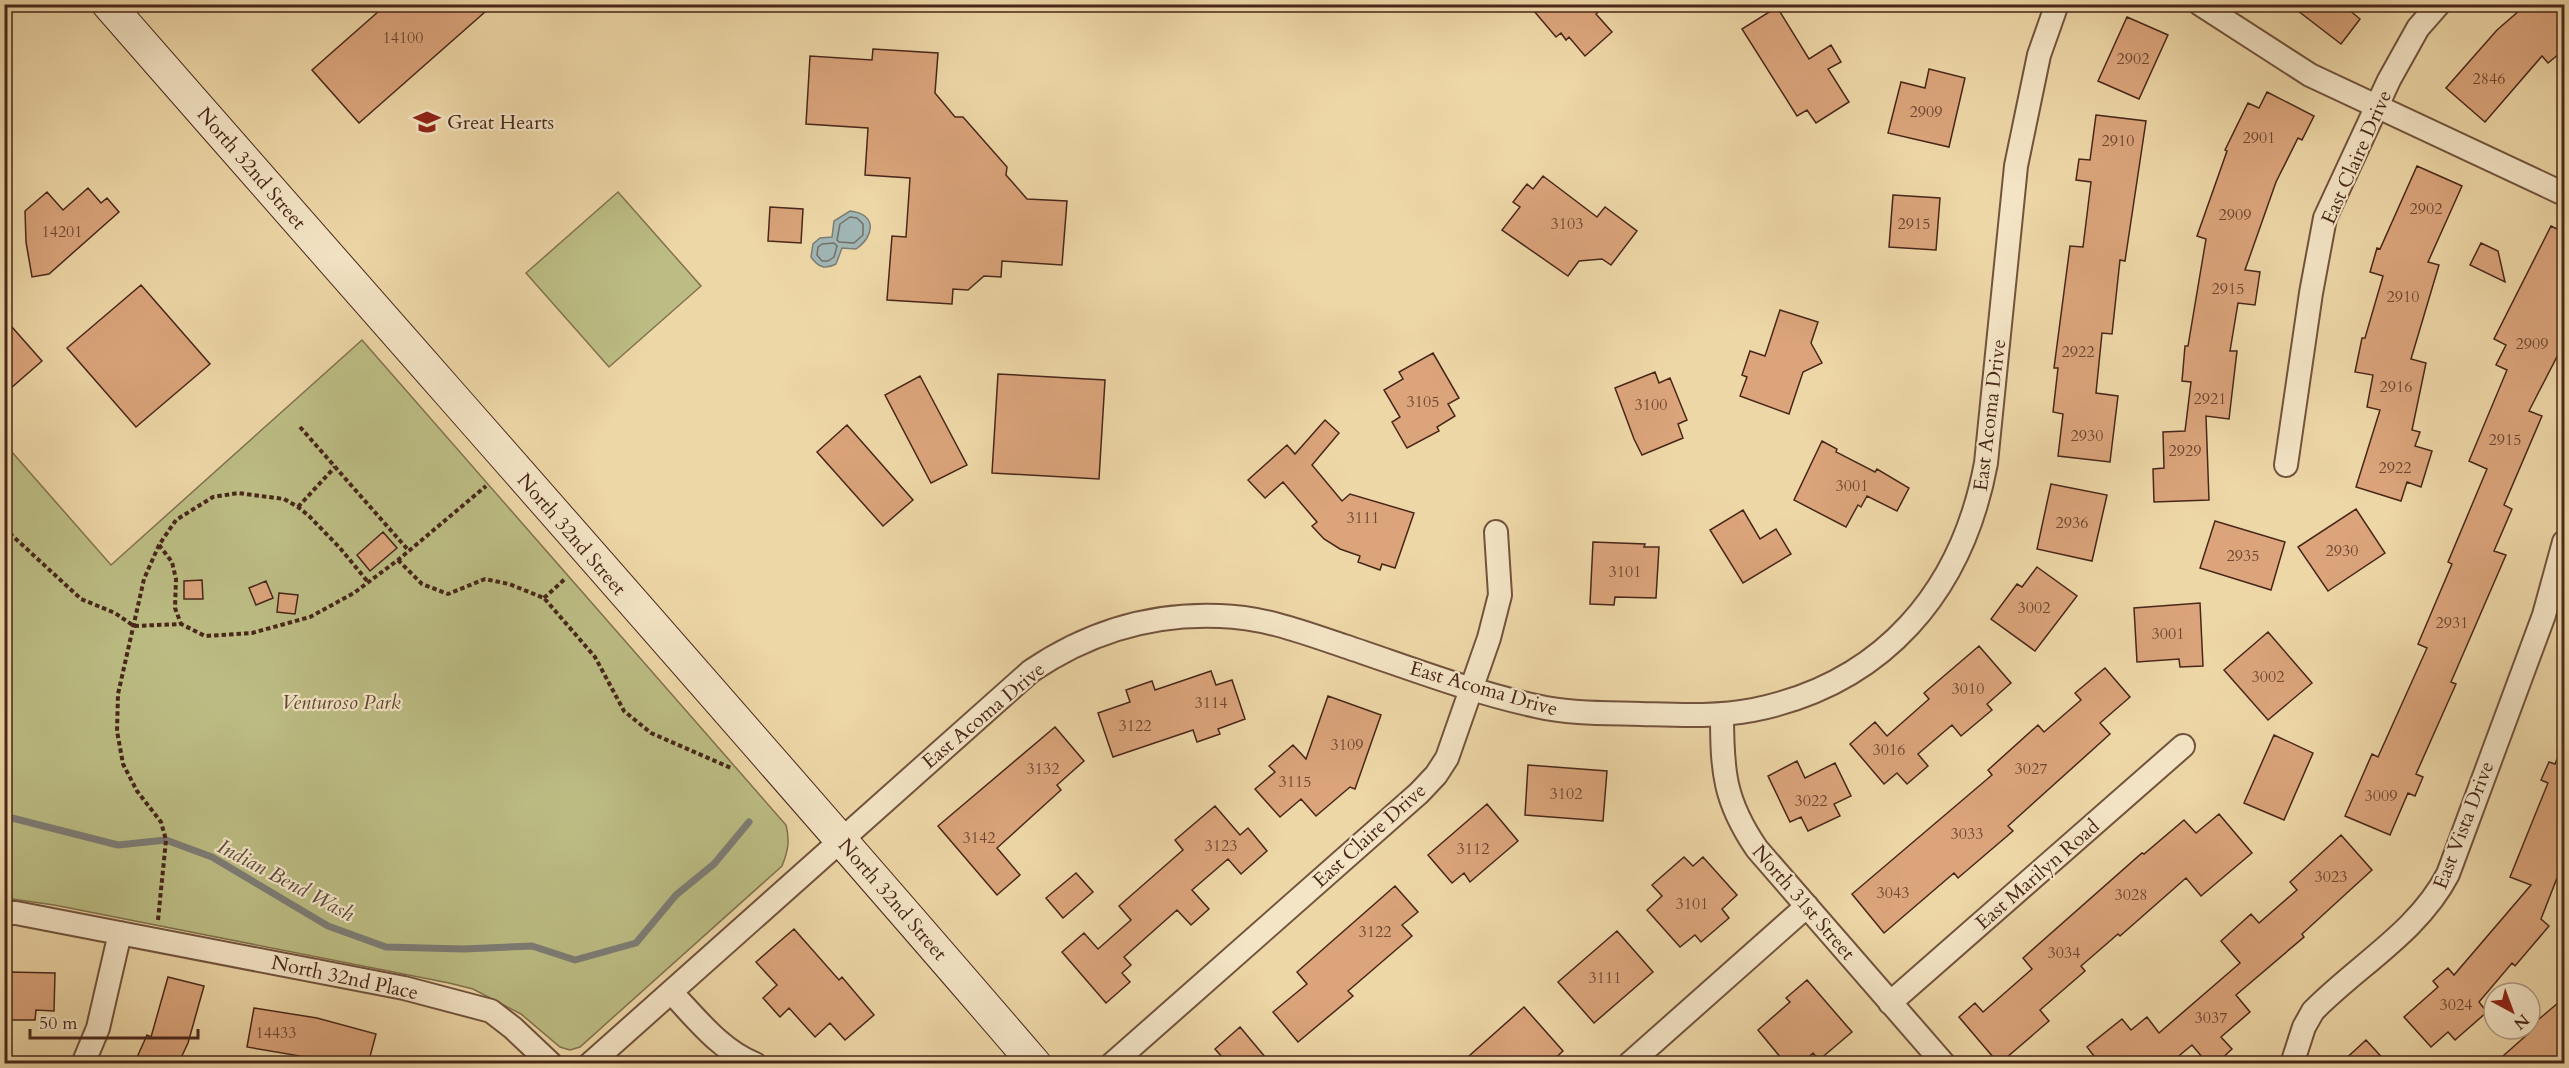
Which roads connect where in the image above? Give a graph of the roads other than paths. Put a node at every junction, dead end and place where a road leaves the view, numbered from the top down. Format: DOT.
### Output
graph roads {
  1 [pos="108,4"];
  2 [pos="2057,4"];
  3 [pos="2200,4"];
  4 [pos="2439,4"];
  5 [pos="2377,108"];
  6 [pos="2565,194"];
  7 [pos="2286,465"];
  8 [pos="1496,532"];
  9 [pos="2565,542"];
  10 [pos="1472,688"];
  11 [pos="1722,714"];
  12 [pos="2183,746"];
  13 [pos="841,838"];
  14 [pos="1807,906"];
  15 [pos="4,913"];
  16 [pos="120,933"];
  17 [pos="671,992"];
  18 [pos="1890,1003"];
  19 [pos="83,1064"];
  20 [pos="551,1064"];
  21 [pos="590,1064"];
  22 [pos="755,1064"];
  23 [pos="1035,1064"];
  24 [pos="1112,1064"];
  25 [pos="1629,1064"];
  26 [pos="1944,1064"];
  27 [pos="2292,1064"];
  1 -- 13 [label="main road, North 32nd Street"];
  2 -- 11 [label="street, East Acoma Drive"];
  3 -- 5 [label="street"];
  4 -- 5 [label="street, East Claire Drive"];
  5 -- 6 [label="street"];
  5 -- 7 [label="street, East Claire Drive"];
  8 -- 10 [label="street, East Claire Drive"];
  9 -- 27 [label="street, East Vista Drive"];
  10 -- 11 [label="street, East Acoma Drive"];
  10 -- 13 [label="street, East Acoma Drive"];
  10 -- 24 [label="street, East Claire Drive"];
  11 -- 14 [label="street, North 31st Street"];
  12 -- 18 [label="street, East Marilyn Road"];
  13 -- 17 [label="street, East Acoma Drive"];
  13 -- 23 [label="main road, North 32nd Street"];
  14 -- 18 [label="street, North 31st Street"];
  14 -- 25 [label="street"];
  15 -- 16 [label="street, North 32nd Place"];
  16 -- 19 [label="street"];
  16 -- 20 [label="street, North 32nd Place"];
  17 -- 21 [label="street, East Acoma Drive"];
  17 -- 22 [label="street"];
  18 -- 26 [label="street, North 31st Street"];
}
